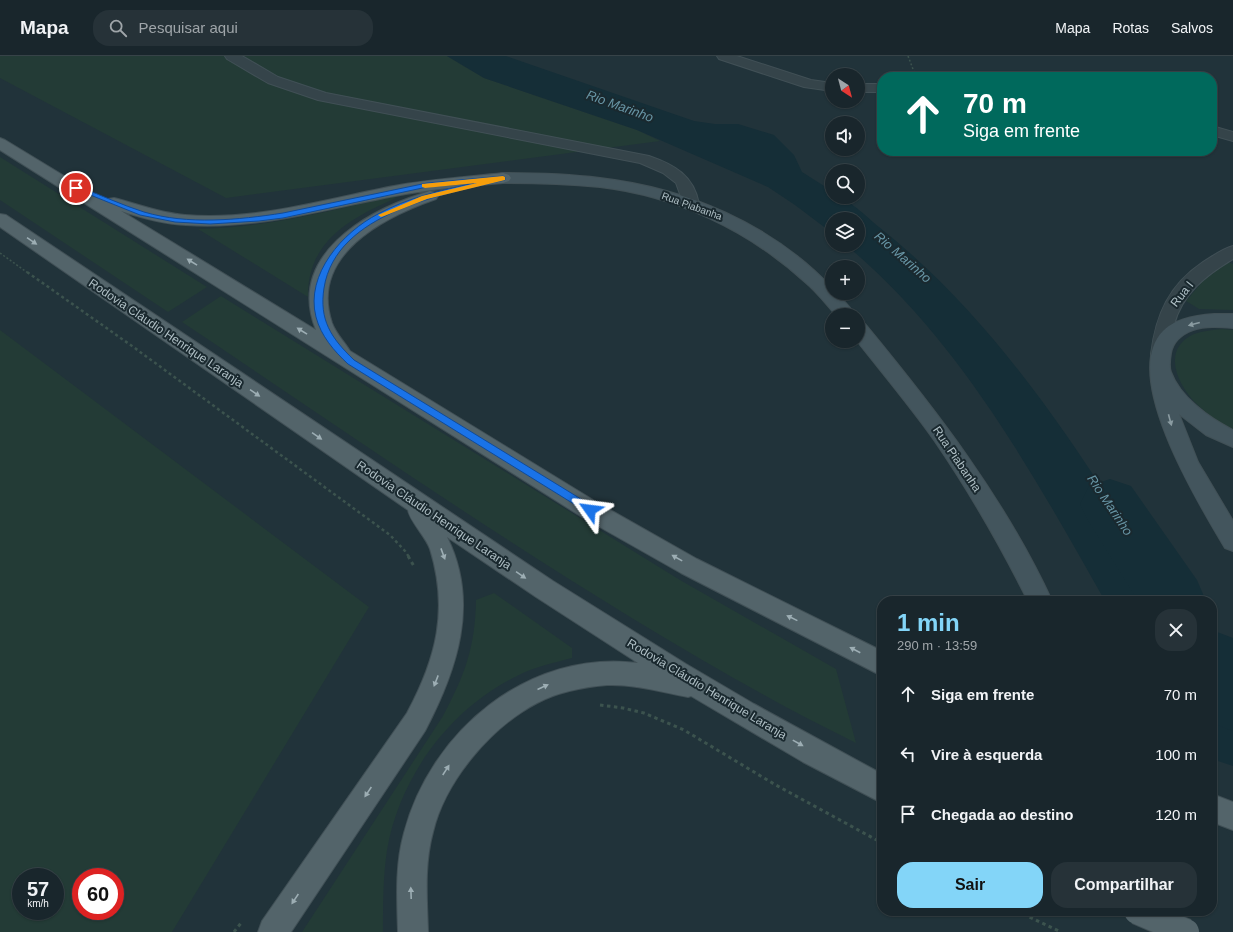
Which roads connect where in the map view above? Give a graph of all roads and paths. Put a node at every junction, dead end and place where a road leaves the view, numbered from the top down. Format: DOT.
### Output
graph roads {
  1 [pos="232,56"];
  2 [pos="724,56"];
  3 [pos="908,56"];
  4 [pos="914,72"];
  5 [pos="825,86"];
  6 [pos="865,88"];
  7 [pos="877,88"];
  8 [pos="1217,132"];
  9 [pos="1233,137"];
  10 [pos="0,143"];
  11 [pos="503,178"];
  12 [pos="64,183"];
  13 [pos="691,204"];
  14 [pos="0,219"];
  15 [pos="1233,252"];
  16 [pos="0,253"];
  17 [pos="841,308"];
  18 [pos="1233,321"];
  19 [pos="865,338"];
  20 [pos="1161,361"];
  21 [pos="351,362"];
  22 [pos="1233,439"];
  23 [pos="408,498"];
  24 [pos="1233,541"];
  25 [pos="416,569"];
  26 [pos="1038,596"];
  27 [pos="877,661"];
  28 [pos="704,689"];
  29 [pos="594,706"];
  30 [pos="874,785"];
  31 [pos="1217,810"];
  32 [pos="1233,816"];
  33 [pos="877,840"];
  34 [pos="1027,916"];
  35 [pos="1149,916"];
  36 [pos="1159,916"];
  37 [pos="243,919"];
  38 [pos="234,932"];
  39 [pos="273,932"];
  40 [pos="413,932"];
  41 [pos="1061,932"];
  42 [pos="1164,932"];
  43 [pos="1186,932"];
  1 -- 13 [label="street"];
  2 -- 5 [label="street"];
  3 -- 4 [label="path"];
  6 -- 7 [label="street"];
  8 -- 9 [label="street"];
  10 -- 12 [label="main road"];
  11 -- 12 [label="main road"];
  11 -- 13 [label="main road, Rua Piabanha"];
  11 -- 21 [label="main road"];
  21 -- 12 [label="main road, one-way"];
  13 -- 17 [label="main road, Rua Piabanha"];
  14 -- 23 [label="main road, Rodovia Cláudio Henrique Laranja, one-way"];
  15 -- 20 [label="street, Rua I"];
  16 -- 25 [label="path"];
  18 -- 20 [label="main road, one-way"];
  19 -- 26 [label="main road, Rua Piabanha"];
  20 -- 22 [label="main road"];
  20 -- 24 [label="main road, one-way"];
  27 -- 21 [label="main road, one-way"];
  23 -- 28 [label="main road, Rodovia Cláudio Henrique Laranja, one-way"];
  23 -- 39 [label="main road, one-way"];
  28 -- 30 [label="main road, Rodovia Cláudio Henrique Laranja, one-way"];
  40 -- 28 [label="main road, one-way"];
  29 -- 33 [label="path"];
  31 -- 32 [label="main road"];
  34 -- 41 [label="path"];
  35 -- 43 [label="main road, bridge"];
  36 -- 42 [label="main road"];
  37 -- 38 [label="path"];
}
